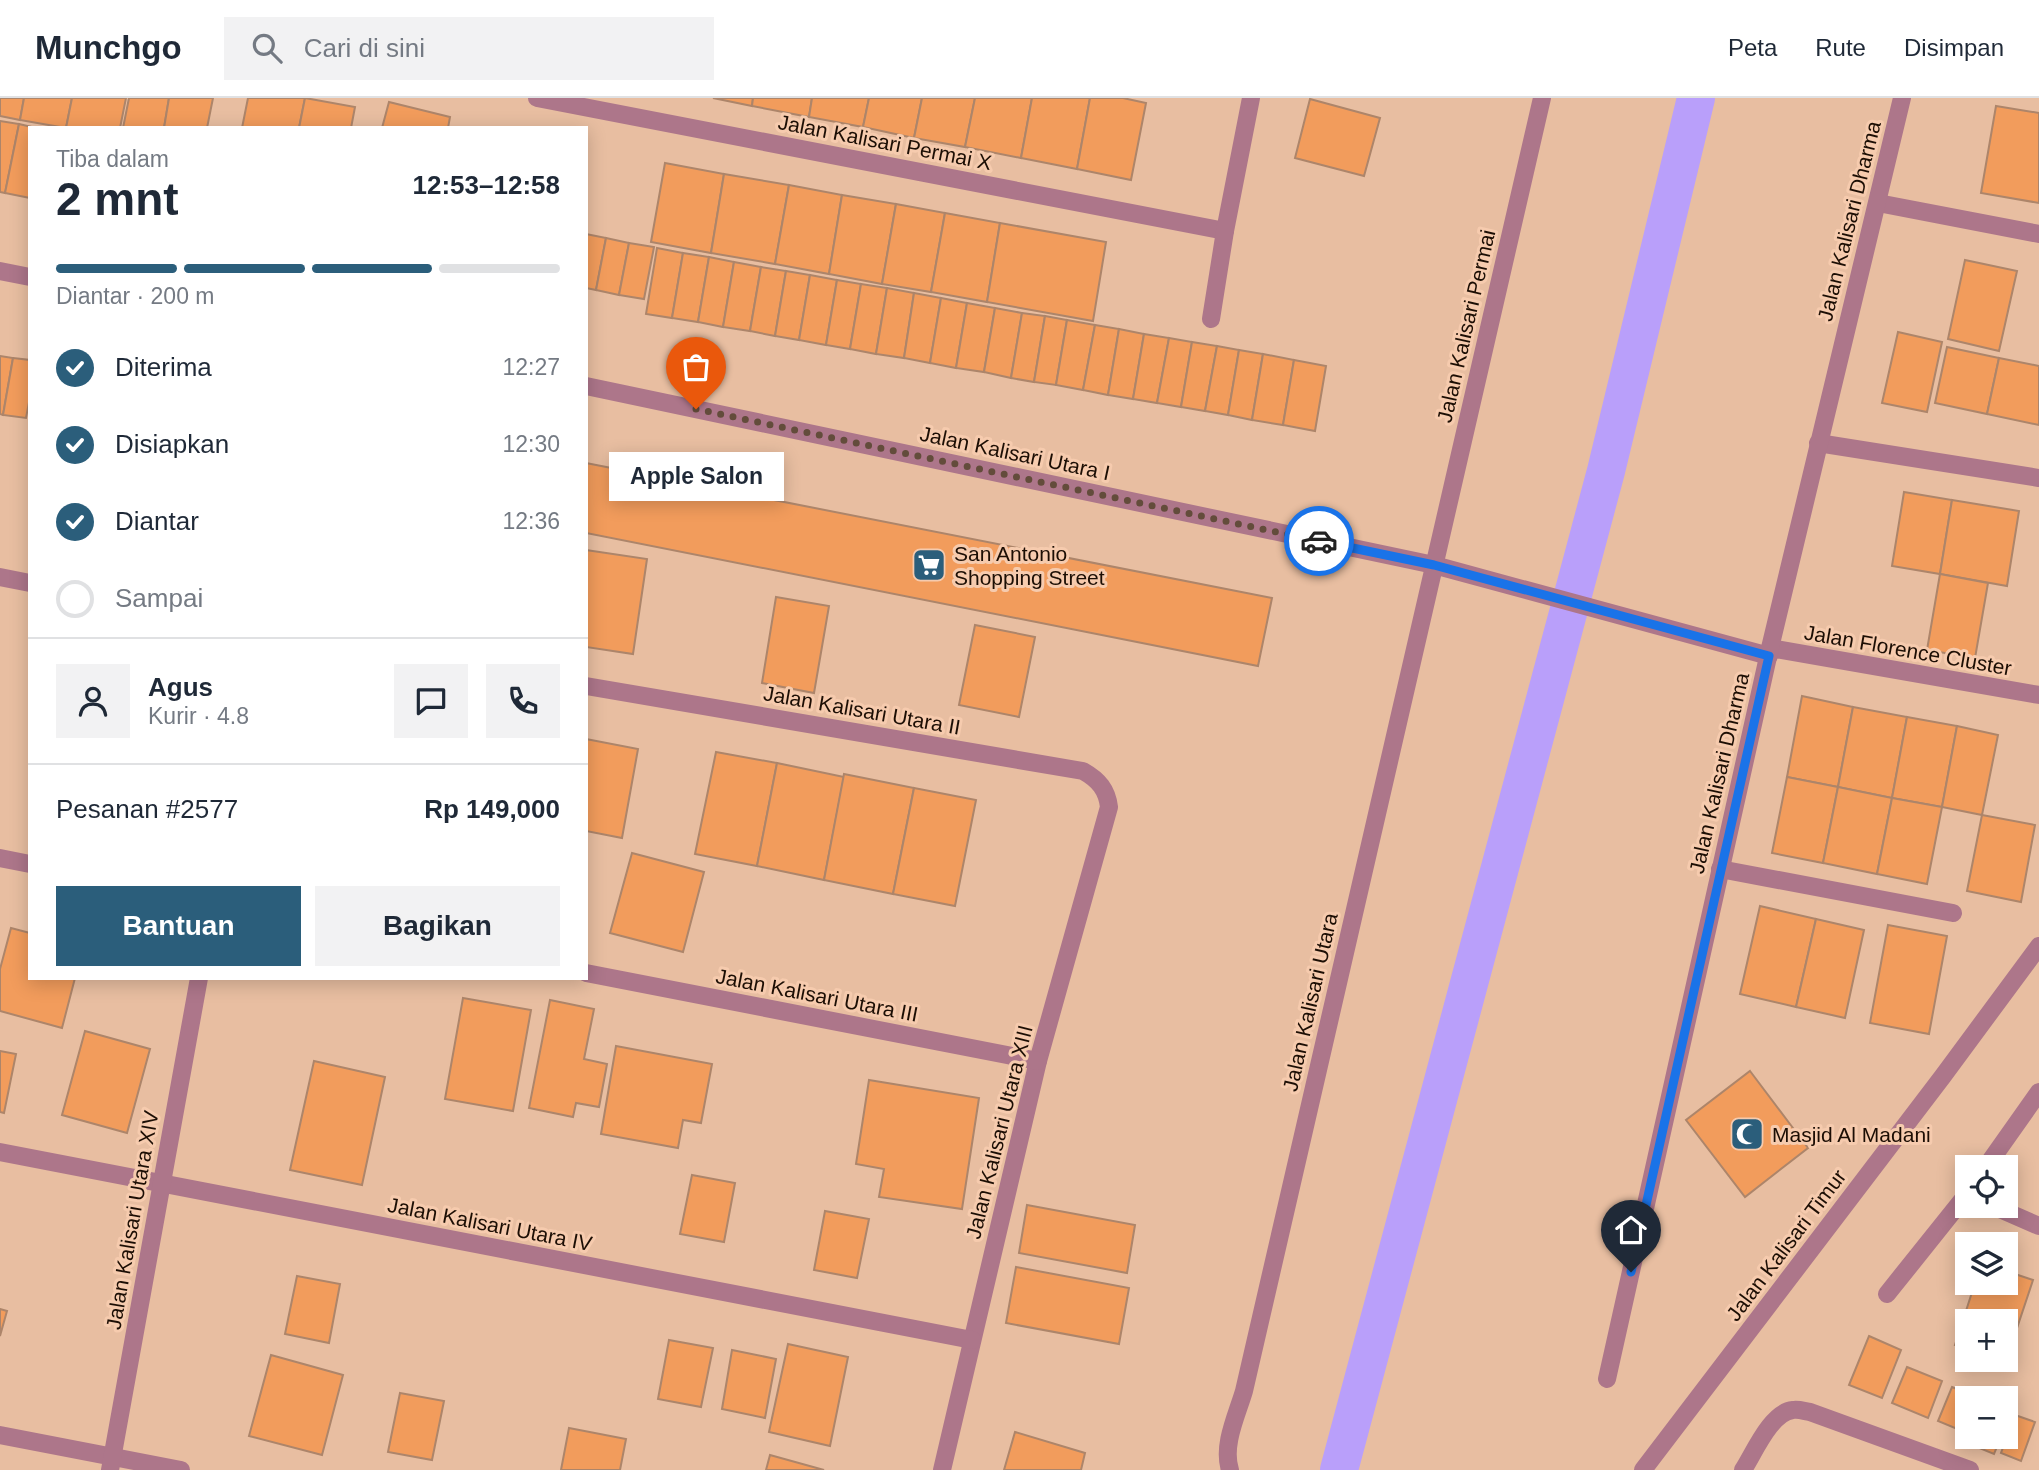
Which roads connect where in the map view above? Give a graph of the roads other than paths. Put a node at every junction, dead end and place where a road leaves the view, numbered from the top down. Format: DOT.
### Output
graph roads {
  1 [pos="537,98"];
  2 [pos="1251,98"];
  3 [pos="1542,98"];
  4 [pos="1902,98"];
  5 [pos="1878,203"];
  6 [pos="1225,231"];
  7 [pos="2039,234"];
  8 [pos="0,271"];
  9 [pos="28,277"];
  10 [pos="1211,319"];
  11 [pos="588,386"];
  12 [pos="1818,443"];
  13 [pos="2039,478"];
  14 [pos="1443,568"];
  15 [pos="0,577"];
  16 [pos="28,583"];
  17 [pos="1711,641"];
  18 [pos="1769,652"];
  19 [pos="588,686"];
  20 [pos="2039,695"];
  21 [pos="1109,807"];
  22 [pos="0,858"];
  23 [pos="28,864"];
  24 [pos="1720,869"];
  25 [pos="1953,913"];
  26 [pos="2039,946"];
  27 [pos="588,973"];
  28 [pos="199,980"];
  29 [pos="1038,1061"];
  30 [pos="2039,1092"];
  31 [pos="0,1153"];
  32 [pos="1994,1155"];
  33 [pos="162,1184"];
  34 [pos="1955,1209"];
  35 [pos="2018,1217"];
  36 [pos="2039,1226"];
  37 [pos="1887,1294"];
  38 [pos="972,1339"];
  39 [pos="1607,1379"];
  40 [pos="0,1436"];
  41 [pos="111,1463"];
  42 [pos="181,1470"];
  43 [pos="942,1470"];
  44 [pos="1230,1470"];
  45 [pos="1643,1470"];
  46 [pos="1743,1470"];
  47 [pos="1970,1470"];
  1 -- 6 [label="street, Jalan Kalisari Permai X"];
  2 -- 6 [label="street"];
  3 -- 14 [label="street, Jalan Kalisari Permai"];
  4 -- 5 [label="street, Jalan Kalisari Dharma"];
  5 -- 7 [label="street"];
  5 -- 12 [label="street, Jalan Kalisari Dharma"];
  6 -- 10 [label="street"];
  8 -- 9 [label="street"];
  11 -- 14 [label="street, Jalan Kalisari Utara I"];
  12 -- 13 [label="street"];
  12 -- 18 [label="street, Jalan Kalisari Dharma"];
  14 -- 17 [label="street, Jalan Kalisari Utara I"];
  14 -- 44 [label="street, Jalan Kalisari Utara"];
  15 -- 16 [label="street"];
  17 -- 18 [label="street, Jalan Florence Cluster"];
  18 -- 20 [label="street, Jalan Florence Cluster"];
  18 -- 24 [label="street, Jalan Kalisari Dharma"];
  19 -- 21 [label="street, Jalan Kalisari Utara II"];
  21 -- 29 [label="street, Jalan Kalisari Utara XIII"];
  22 -- 23 [label="street"];
  24 -- 25 [label="street"];
  24 -- 39 [label="street, Jalan Kalisari Dharma"];
  26 -- 45 [label="street, Jalan Kalisari Timur"];
  27 -- 29 [label="street, Jalan Kalisari Utara III"];
  28 -- 33 [label="street, Jalan Kalisari Utara XIV"];
  29 -- 38 [label="street, Jalan Kalisari Utara XIII"];
  30 -- 32 [label="street"];
  31 -- 33 [label="street, Jalan Kalisari Utara IV"];
  33 -- 38 [label="street, Jalan Kalisari Utara IV"];
  33 -- 41 [label="street, Jalan Kalisari Utara XIV"];
  34 -- 37 [label="street"];
  35 -- 36 [label="street"];
  38 -- 43 [label="street, Jalan Kalisari Utara XIII"];
  40 -- 41 [label="street"];
  41 -- 42 [label="street"];
  46 -- 47 [label="street"];
}
